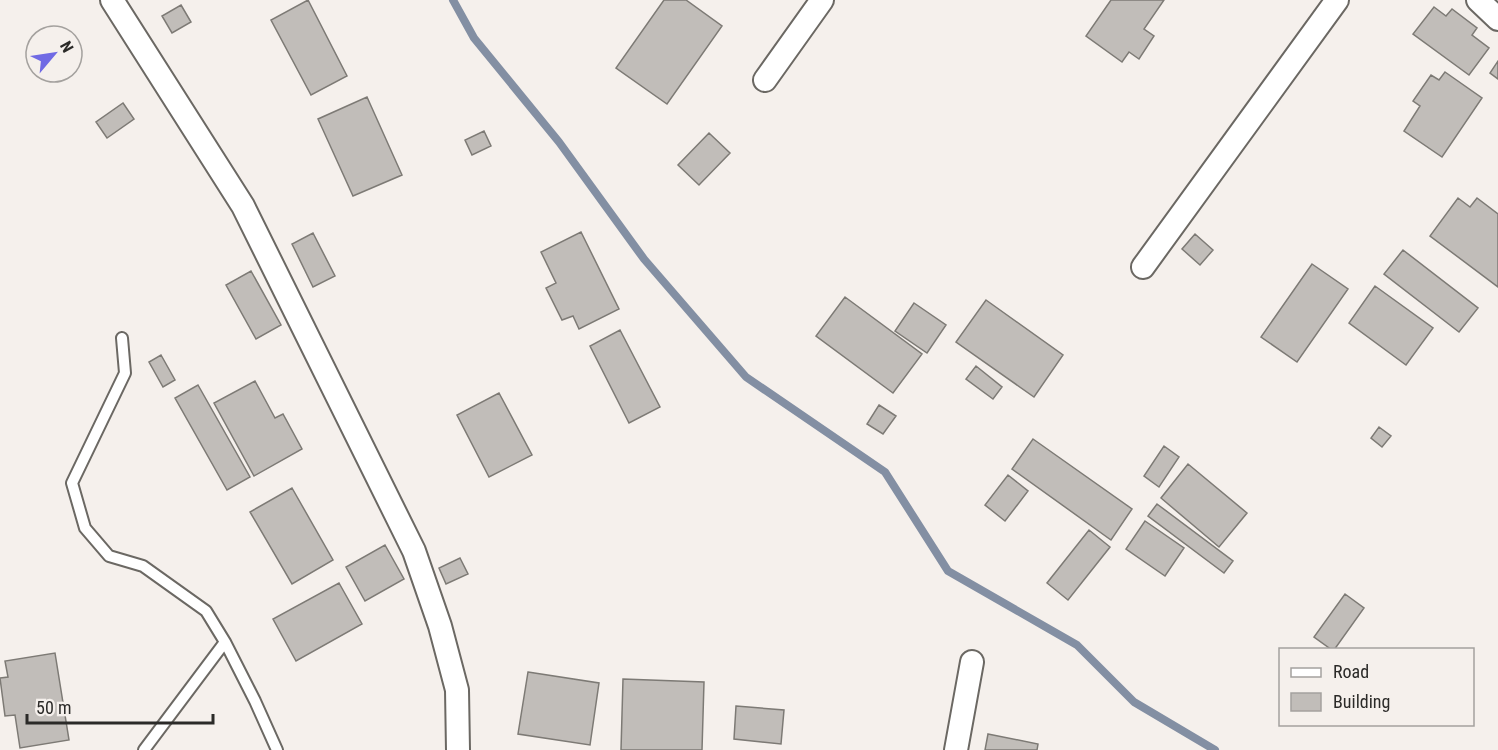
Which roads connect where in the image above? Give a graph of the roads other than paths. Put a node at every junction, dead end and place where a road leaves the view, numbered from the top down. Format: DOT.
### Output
graph roads {
  1 [pos="112,0"];
  2 [pos="822,0"];
  3 [pos="1337,0"];
  4 [pos="1478,0"];
  5 [pos="1498,19"];
  6 [pos="765,80"];
  7 [pos="1143,267"];
  8 [pos="122,338"];
  9 [pos="225,642"];
  10 [pos="972,662"];
  11 [pos="144,750"];
  12 [pos="277,750"];
  13 [pos="458,750"];
  14 [pos="956,750"];
  1 -- 13 [label="street"];
  2 -- 6 [label="street"];
  3 -- 7 [label="street"];
  4 -- 5 [label="street"];
  8 -- 9 [label="lane"];
  9 -- 11 [label="lane"];
  9 -- 12 [label="lane"];
  10 -- 14 [label="street"];
}
